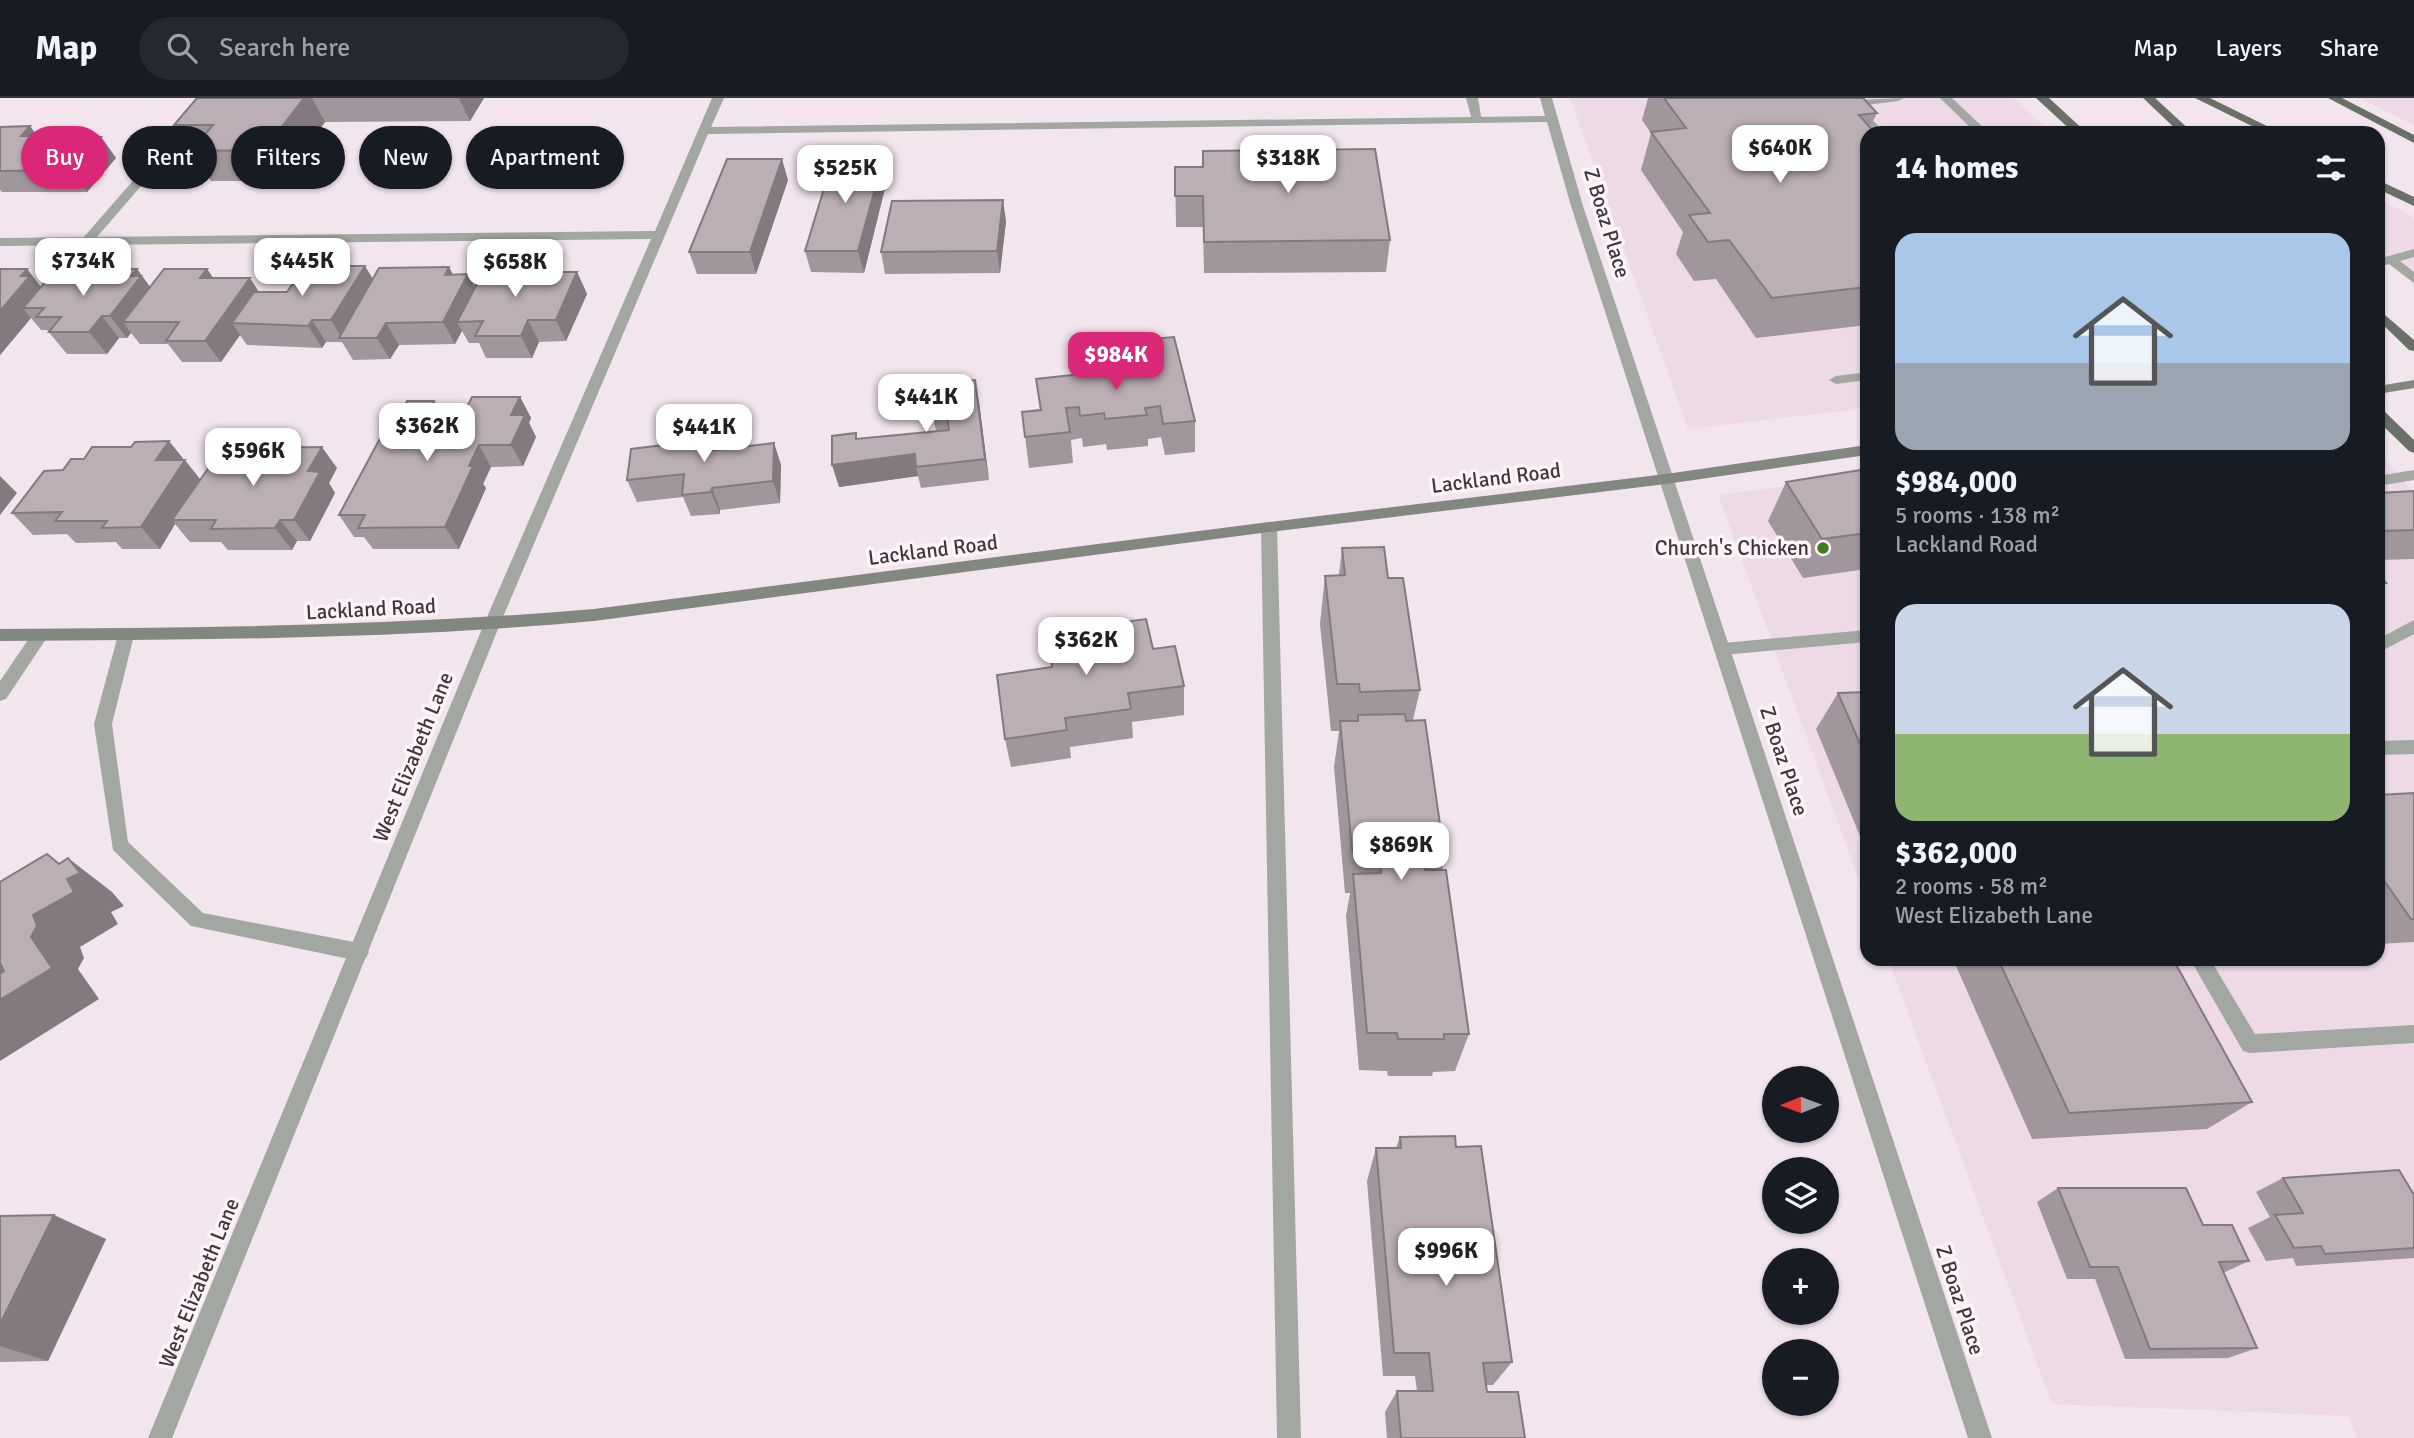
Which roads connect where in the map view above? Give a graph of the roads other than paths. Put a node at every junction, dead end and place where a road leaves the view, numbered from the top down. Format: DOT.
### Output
graph roads {
  1 [pos="211,98"];
  2 [pos="718,98"];
  3 [pos="1472,98"];
  4 [pos="1546,98"];
  5 [pos="1898,98"];
  6 [pos="1946,98"];
  7 [pos="2042,98"];
  8 [pos="2149,98"];
  9 [pos="2201,98"];
  10 [pos="2334,98"];
  11 [pos="1848,101"];
  12 [pos="1552,119"];
  13 [pos="1478,120"];
  14 [pos="1872,126"];
  15 [pos="1976,126"];
  16 [pos="2073,126"];
  17 [pos="2179,126"];
  18 [pos="2260,126"];
  19 [pos="704,131"];
  20 [pos="2414,139"];
  21 [pos="2385,188"];
  22 [pos="2414,202"];
  23 [pos="657,235"];
  24 [pos="87,241"];
  25 [pos="0,242"];
  26 [pos="2414,253"];
  27 [pos="2385,261"];
  28 [pos="2414,279"];
  29 [pos="2385,320"];
  30 [pos="2414,347"];
  31 [pos="1860,377"];
  32 [pos="1836,380"];
  33 [pos="2414,384"];
  34 [pos="2385,389"];
  35 [pos="2385,420"];
  36 [pos="2414,448"];
  37 [pos="1860,451"];
  38 [pos="2414,475"];
  39 [pos="1666,479"];
  40 [pos="2385,480"];
  41 [pos="1269,527"];
  42 [pos="492,624"];
  43 [pos="2414,626"];
  44 [pos="0,635"];
  45 [pos="40,635"];
  46 [pos="126,635"];
  47 [pos="1860,637"];
  48 [pos="2385,644"];
  49 [pos="1723,649"];
  50 [pos="0,694"];
  51 [pos="2414,747"];
  52 [pos="2385,748"];
  53 [pos="359,952"];
  54 [pos="2204,966"];
  55 [pos="2414,1034"];
  56 [pos="160,1438"];
  57 [pos="1289,1438"];
  58 [pos="1980,1438"];
  1 -- 24 [label="street"];
  2 -- 19 [label="street, West Elizabeth Lane"];
  3 -- 13 [label="street"];
  4 -- 12 [label="street, Z Boaz Place"];
  5 -- 11 [label="street"];
  6 -- 15 [label="street"];
  7 -- 16 [label="main road"];
  8 -- 17 [label="main road"];
  9 -- 18 [label="main road"];
  10 -- 20 [label="main road"];
  11 -- 14 [label="street"];
  12 -- 13 [label="street"];
  12 -- 39 [label="street, Z Boaz Place"];
  13 -- 19 [label="street"];
  19 -- 23 [label="street, West Elizabeth Lane"];
  21 -- 22 [label="main road"];
  23 -- 24 [label="street"];
  23 -- 42 [label="street, West Elizabeth Lane"];
  24 -- 25 [label="street"];
  26 -- 27 [label="street"];
  27 -- 28 [label="street"];
  29 -- 30 [label="main road"];
  31 -- 32 [label="street"];
  33 -- 34 [label="street"];
  35 -- 36 [label="main road"];
  37 -- 39 [label="street, Lackland Road"];
  38 -- 40 [label="street"];
  39 -- 41 [label="street, Lackland Road"];
  39 -- 49 [label="street, Z Boaz Place"];
  41 -- 42 [label="street, Lackland Road"];
  41 -- 57 [label="street"];
  42 -- 46 [label="street, Lackland Road"];
  42 -- 53 [label="street, West Elizabeth Lane"];
  43 -- 48 [label="street"];
  44 -- 45 [label="street, Lackland Road"];
  45 -- 46 [label="street, Lackland Road"];
  45 -- 50 [label="street"];
  46 -- 53 [label="street"];
  47 -- 49 [label="street"];
  49 -- 58 [label="street, Z Boaz Place"];
  51 -- 52 [label="street"];
  53 -- 56 [label="street, West Elizabeth Lane"];
  54 -- 55 [label="street"];
}
